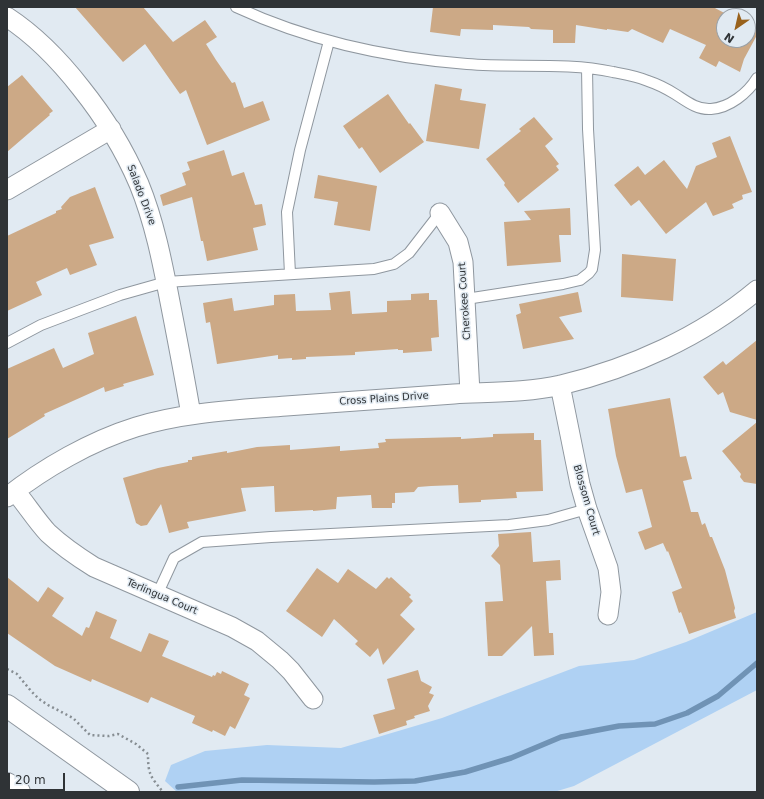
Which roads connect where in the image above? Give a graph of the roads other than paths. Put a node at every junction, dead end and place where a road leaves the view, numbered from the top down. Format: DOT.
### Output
graph roads {
  1 [pos="236,7"];
  2 [pos="7,17"];
  3 [pos="329,41"];
  4 [pos="587,68"];
  5 [pos="757,78"];
  6 [pos="111,128"];
  7 [pos="7,190"];
  8 [pos="440,213"];
  9 [pos="290,274"];
  10 [pos="166,282"];
  11 [pos="757,290"];
  12 [pos="466,299"];
  13 [pos="7,343"];
  14 [pos="560,385"];
  15 [pos="470,393"];
  16 [pos="191,415"];
  17 [pos="11,494"];
  18 [pos="587,509"];
  19 [pos="157,595"];
  20 [pos="608,615"];
  21 [pos="313,699"];
  22 [pos="7,706"];
  23 [pos="7,784"];
  24 [pos="18,792"];
  25 [pos="128,792"];
  1 -- 3 [label="lane"];
  2 -- 6 [label="street, Salado Drive"];
  3 -- 4 [label="lane"];
  3 -- 9 [label="lane"];
  4 -- 5 [label="lane"];
  4 -- 12 [label="lane"];
  6 -- 7 [label="street"];
  6 -- 10 [label="street, Salado Drive"];
  8 -- 9 [label="lane"];
  8 -- 12 [label="street, Cherokee Court"];
  9 -- 10 [label="lane"];
  10 -- 13 [label="lane"];
  10 -- 16 [label="street, Salado Drive"];
  11 -- 14 [label="street, Cross Plains Drive"];
  12 -- 15 [label="street, Cherokee Court"];
  14 -- 15 [label="street, Cross Plains Drive"];
  14 -- 18 [label="street, Blossom Court"];
  15 -- 16 [label="street, Cross Plains Drive"];
  16 -- 17 [label="street, Cross Plains Drive"];
  17 -- 19 [label="street, Terlingua Court"];
  18 -- 19 [label="lane"];
  18 -- 20 [label="street, Blossom Court"];
  19 -- 21 [label="street, Terlingua Court"];
  22 -- 25 [label="main road"];
  23 -- 24 [label="main road"];
}
